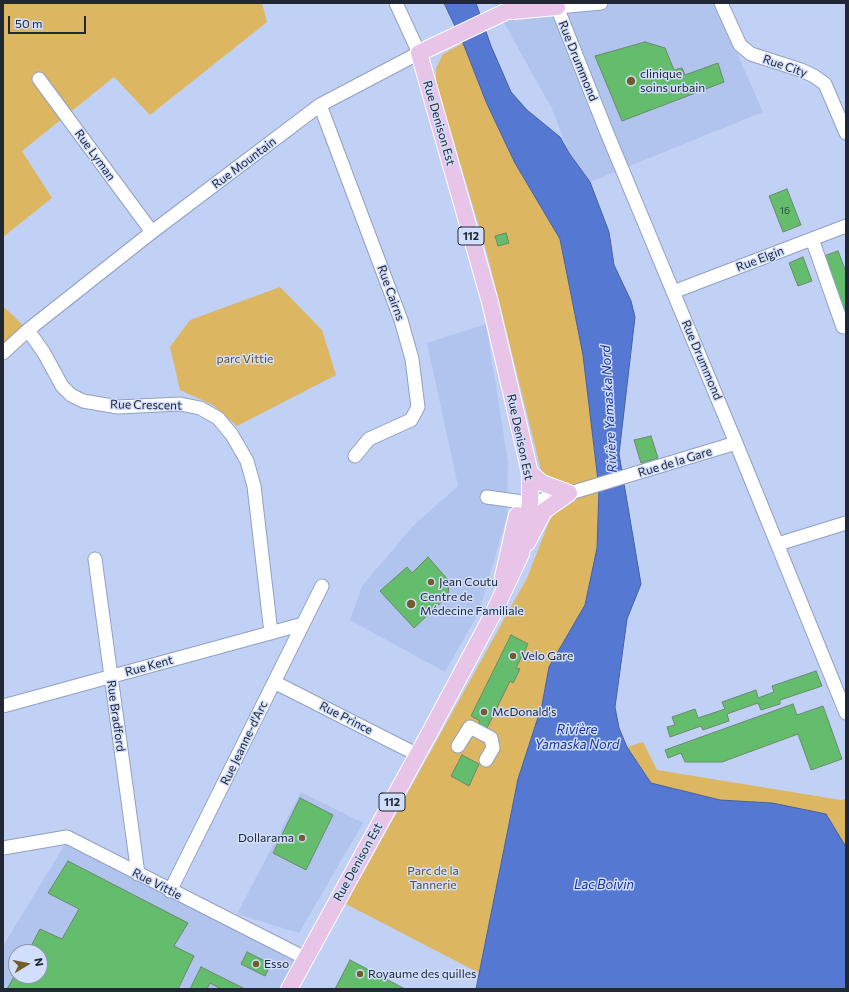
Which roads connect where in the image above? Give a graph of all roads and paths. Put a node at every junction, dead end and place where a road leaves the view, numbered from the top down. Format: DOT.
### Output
graph roads {
  1 [pos="396,3"];
  2 [pos="524,3"];
  3 [pos="601,3"];
  4 [pos="721,3"];
  5 [pos="556,5"];
  6 [pos="509,11"];
  7 [pos="419,53"];
  8 [pos="39,79"];
  9 [pos="320,105"];
  10 [pos="846,133"];
  11 [pos="846,226"];
  12 [pos="152,232"];
  13 [pos="812,239"];
  14 [pos="673,292"];
  15 [pos="843,327"];
  16 [pos="28,330"];
  17 [pos="3,353"];
  18 [pos="517,420"];
  19 [pos="736,443"];
  20 [pos="355,456"];
  21 [pos="530,473"];
  22 [pos="573,492"];
  23 [pos="487,497"];
  24 [pos="525,503"];
  25 [pos="846,523"];
  26 [pos="778,544"];
  27 [pos="521,554"];
  28 [pos="95,558"];
  29 [pos="322,586"];
  30 [pos="497,605"];
  31 [pos="303,624"];
  32 [pos="271,632"];
  33 [pos="111,676"];
  34 [pos="274,682"];
  35 [pos="841,690"];
  36 [pos="3,706"];
  37 [pos="846,714"];
  38 [pos="458,746"];
  39 [pos="418,755"];
  40 [pos="486,760"];
  41 [pos="3,848"];
  42 [pos="138,874"];
  43 [pos="170,891"];
  44 [pos="305,958"];
  45 [pos="289,989"];
  1 -- 7 [label="street"];
  2 -- 6 [label="main road, Rue Mountain"];
  3 -- 5 [label="street"];
  4 -- 10 [label="street, Rue City"];
  5 -- 6 [label="main road, Rue Mountain"];
  5 -- 14 [label="street, Rue Drummond"];
  6 -- 7 [label="main road, Rue Mountain"];
  7 -- 9 [label="street, Rue Mountain"];
  7 -- 18 [label="main road, Rue Denison Est / 112"];
  8 -- 12 [label="street, Rue Lyman"];
  9 -- 12 [label="street, Rue Mountain"];
  9 -- 20 [label="street, Rue Cairns"];
  11 -- 13 [label="street, Rue Elgin"];
  12 -- 16 [label="street, Rue Mountain"];
  13 -- 14 [label="street, Rue Elgin"];
  13 -- 15 [label="street"];
  14 -- 19 [label="street, Rue Drummond"];
  16 -- 17 [label="street, Rue Mountain"];
  16 -- 32 [label="street, Rue Crescent"];
  18 -- 21 [label="main road, Rue Denison Est / 112"];
  18 -- 24 [label="main road"];
  19 -- 22 [label="street, Rue de la Gare"];
  19 -- 26 [label="street, Rue Drummond"];
  21 -- 22 [label="main road"];
  21 -- 24 [label="main road, Rue Denison Est / 112"];
  22 -- 24 [label="street, Rue de la Gare"];
  22 -- 27 [label="main road"];
  23 -- 24 [label="street"];
  24 -- 27 [label="main road, Rue Denison Est / 112"];
  24 -- 30 [label="main road"];
  25 -- 26 [label="street"];
  26 -- 35 [label="street, Rue Drummond"];
  27 -- 30 [label="main road, Rue Denison Est / 112"];
  28 -- 33 [label="street, Rue Bradford"];
  29 -- 31 [label="street"];
  30 -- 39 [label="main road, Rue Denison Est / 112"];
  31 -- 32 [label="street"];
  31 -- 34 [label="street, Rue Jeanne-d'Arc"];
  32 -- 33 [label="street, Rue Kent"];
  33 -- 36 [label="street, Rue Kent"];
  33 -- 42 [label="street, Rue Bradford"];
  34 -- 39 [label="street, Rue Prince"];
  34 -- 43 [label="street, Rue Jeanne-d'Arc"];
  35 -- 37 [label="street, Rue Drummond"];
  38 -- 40 [label="street"];
  39 -- 44 [label="main road, Rue Denison Est / 112"];
  41 -- 42 [label="street, Rue Vittie"];
  42 -- 43 [label="street, Rue Vittie"];
  43 -- 44 [label="street, Rue Vittie"];
  44 -- 45 [label="main road, Rue Denison Est / 112"];
}
